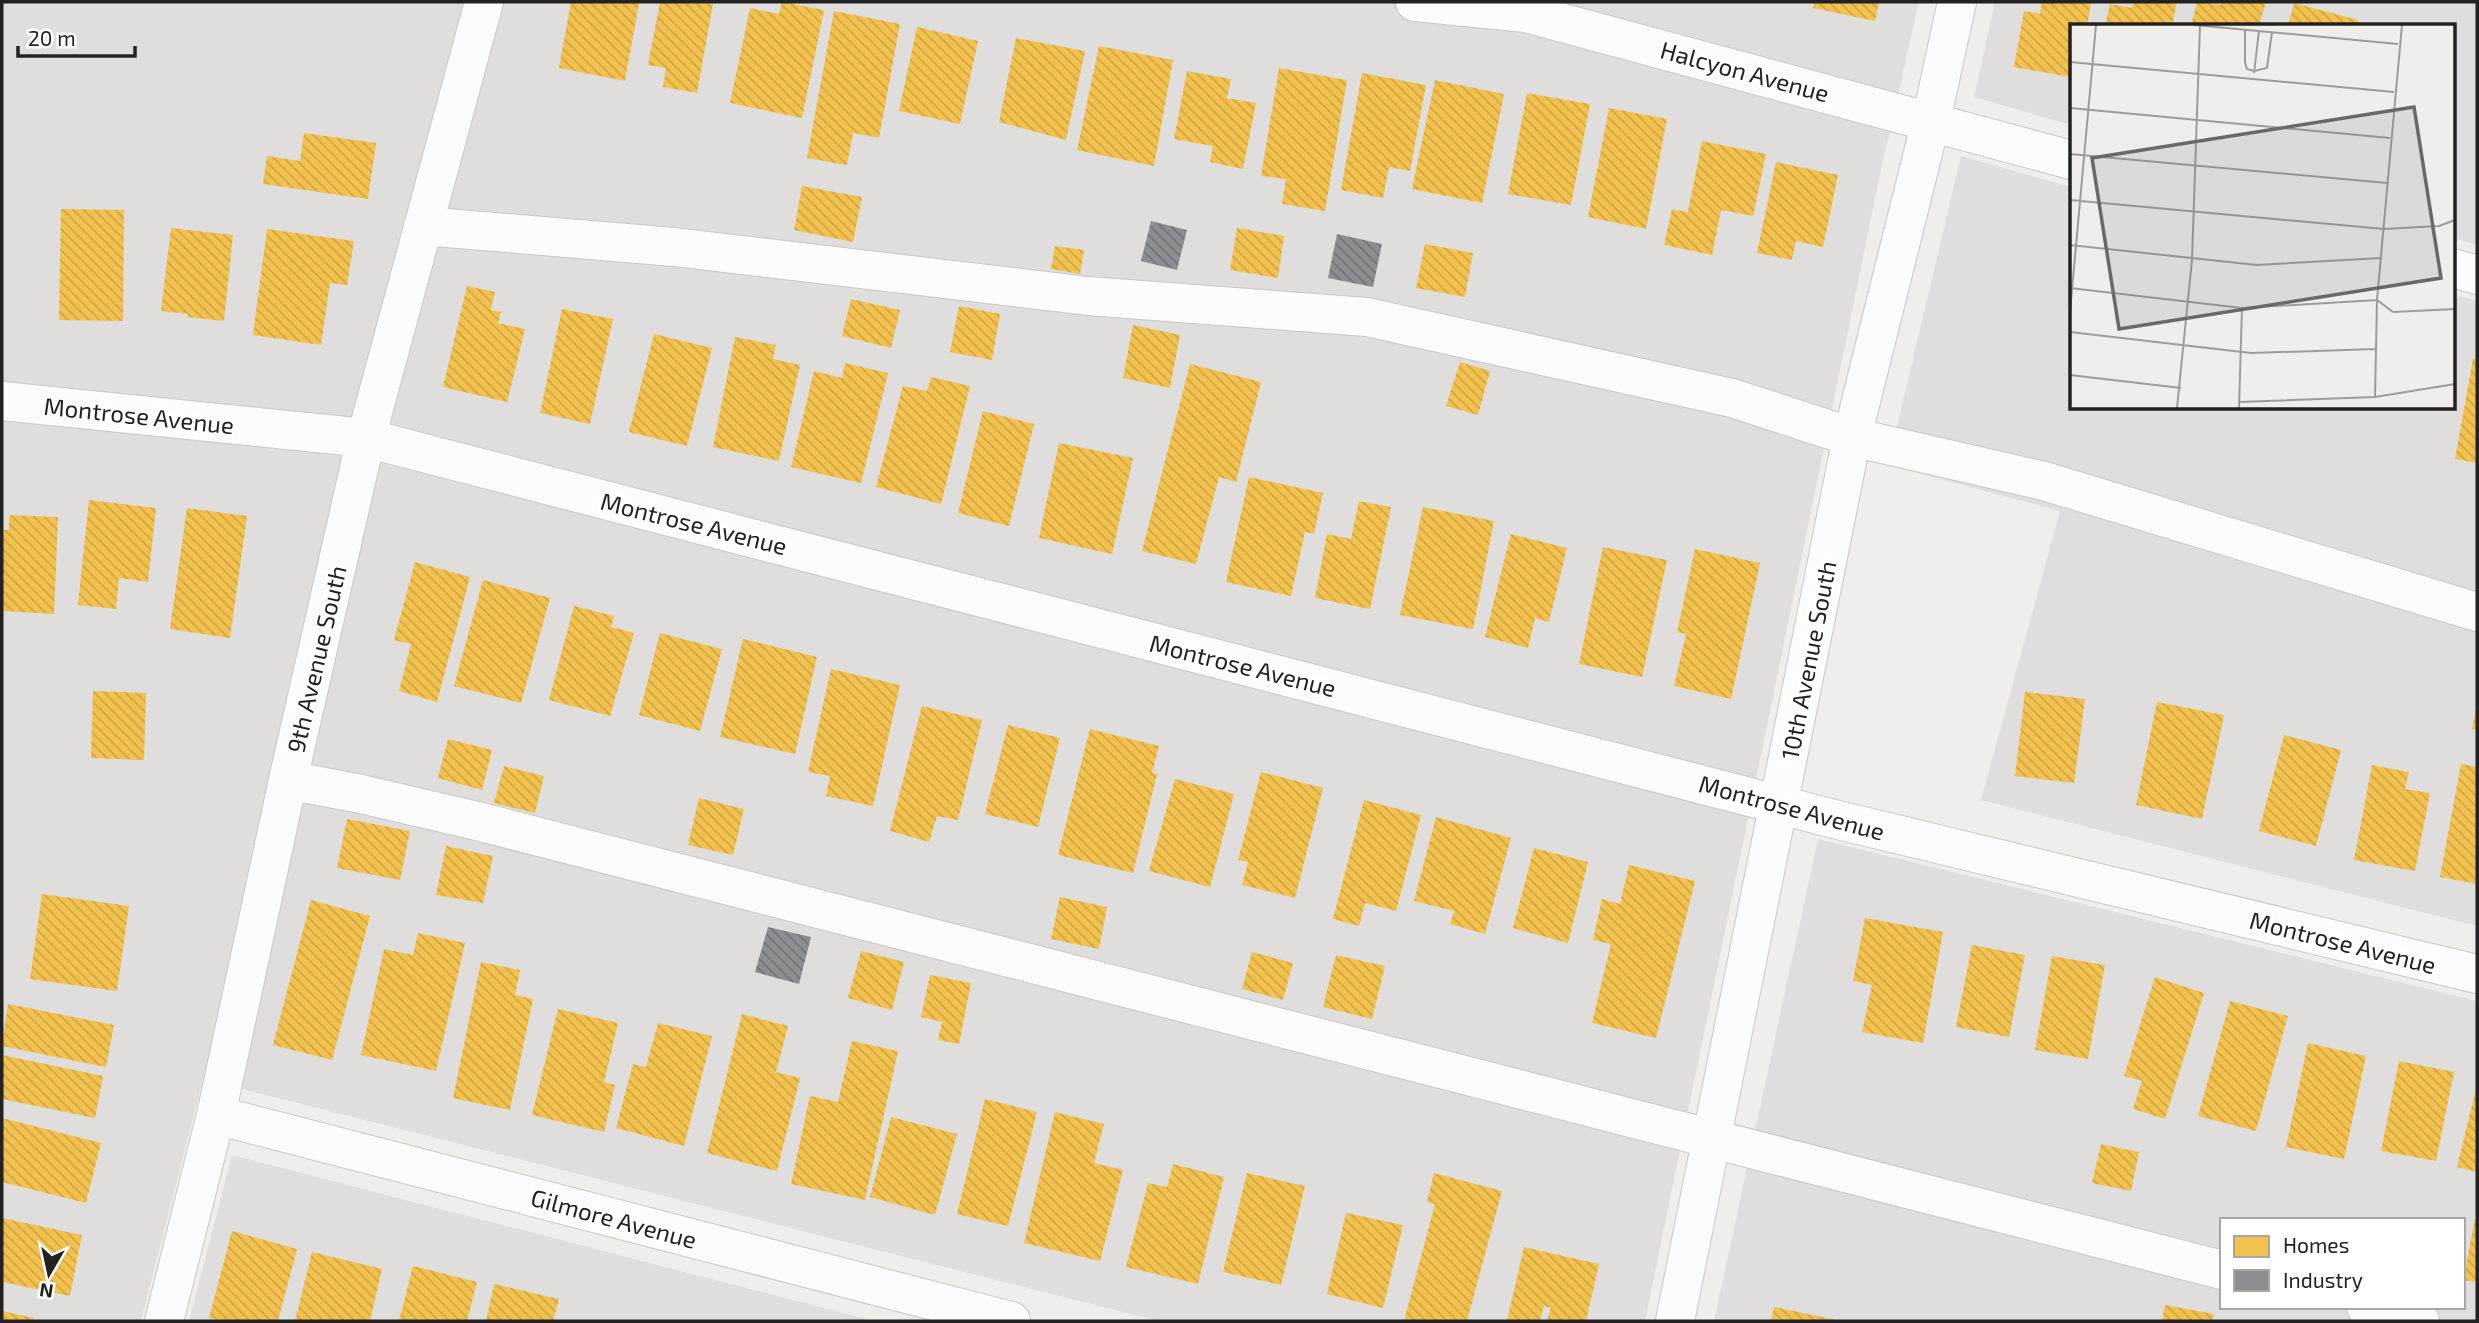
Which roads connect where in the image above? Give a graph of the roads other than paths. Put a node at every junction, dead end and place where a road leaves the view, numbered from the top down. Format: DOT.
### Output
graph roads {
  1 [pos="484,2"];
  2 [pos="1415,2"];
  3 [pos="1957,2"];
  4 [pos="1527,7"];
  5 [pos="1931,121"];
  6 [pos="2070,160"];
  7 [pos="423,226"];
  8 [pos="2454,268"];
  9 [pos="2477,275"];
  10 [pos="2,401"];
  11 [pos="1852,437"];
  12 [pos="366,438"];
  13 [pos="2477,612"];
  14 [pos="288,780"];
  15 [pos="1780,803"];
  16 [pos="2477,974"];
  17 [pos="216,1115"];
  18 [pos="1713,1140"];
  19 [pos="2220,1269"];
  20 [pos="2374,1309"];
  21 [pos="163,1321"];
  22 [pos="1011,1321"];
  23 [pos="1675,1321"];
  24 [pos="2420,1321"];
  1 -- 7 [label="street, 9th Avenue South"];
  2 -- 4 [label="street, Halcyon Avenue"];
  3 -- 5 [label="street, 10th Avenue South"];
  4 -- 5 [label="street, Halcyon Avenue"];
  5 -- 6 [label="street, Halcyon Avenue"];
  5 -- 11 [label="street, 10th Avenue South"];
  7 -- 11 [label="street"];
  7 -- 12 [label="street, 9th Avenue South"];
  8 -- 9 [label="street"];
  10 -- 12 [label="street, Montrose Avenue"];
  11 -- 13 [label="street"];
  11 -- 15 [label="street, 10th Avenue South"];
  12 -- 14 [label="street, 9th Avenue South"];
  12 -- 15 [label="street, Montrose Avenue"];
  14 -- 17 [label="street, 9th Avenue South"];
  14 -- 18 [label="street"];
  15 -- 16 [label="street, Montrose Avenue"];
  15 -- 18 [label="street, 10th Avenue South"];
  17 -- 21 [label="street, 9th Avenue South"];
  17 -- 22 [label="street, Gilmore Avenue"];
  18 -- 19 [label="street"];
  18 -- 23 [label="street, 10th Avenue South"];
  20 -- 24 [label="street"];
}
